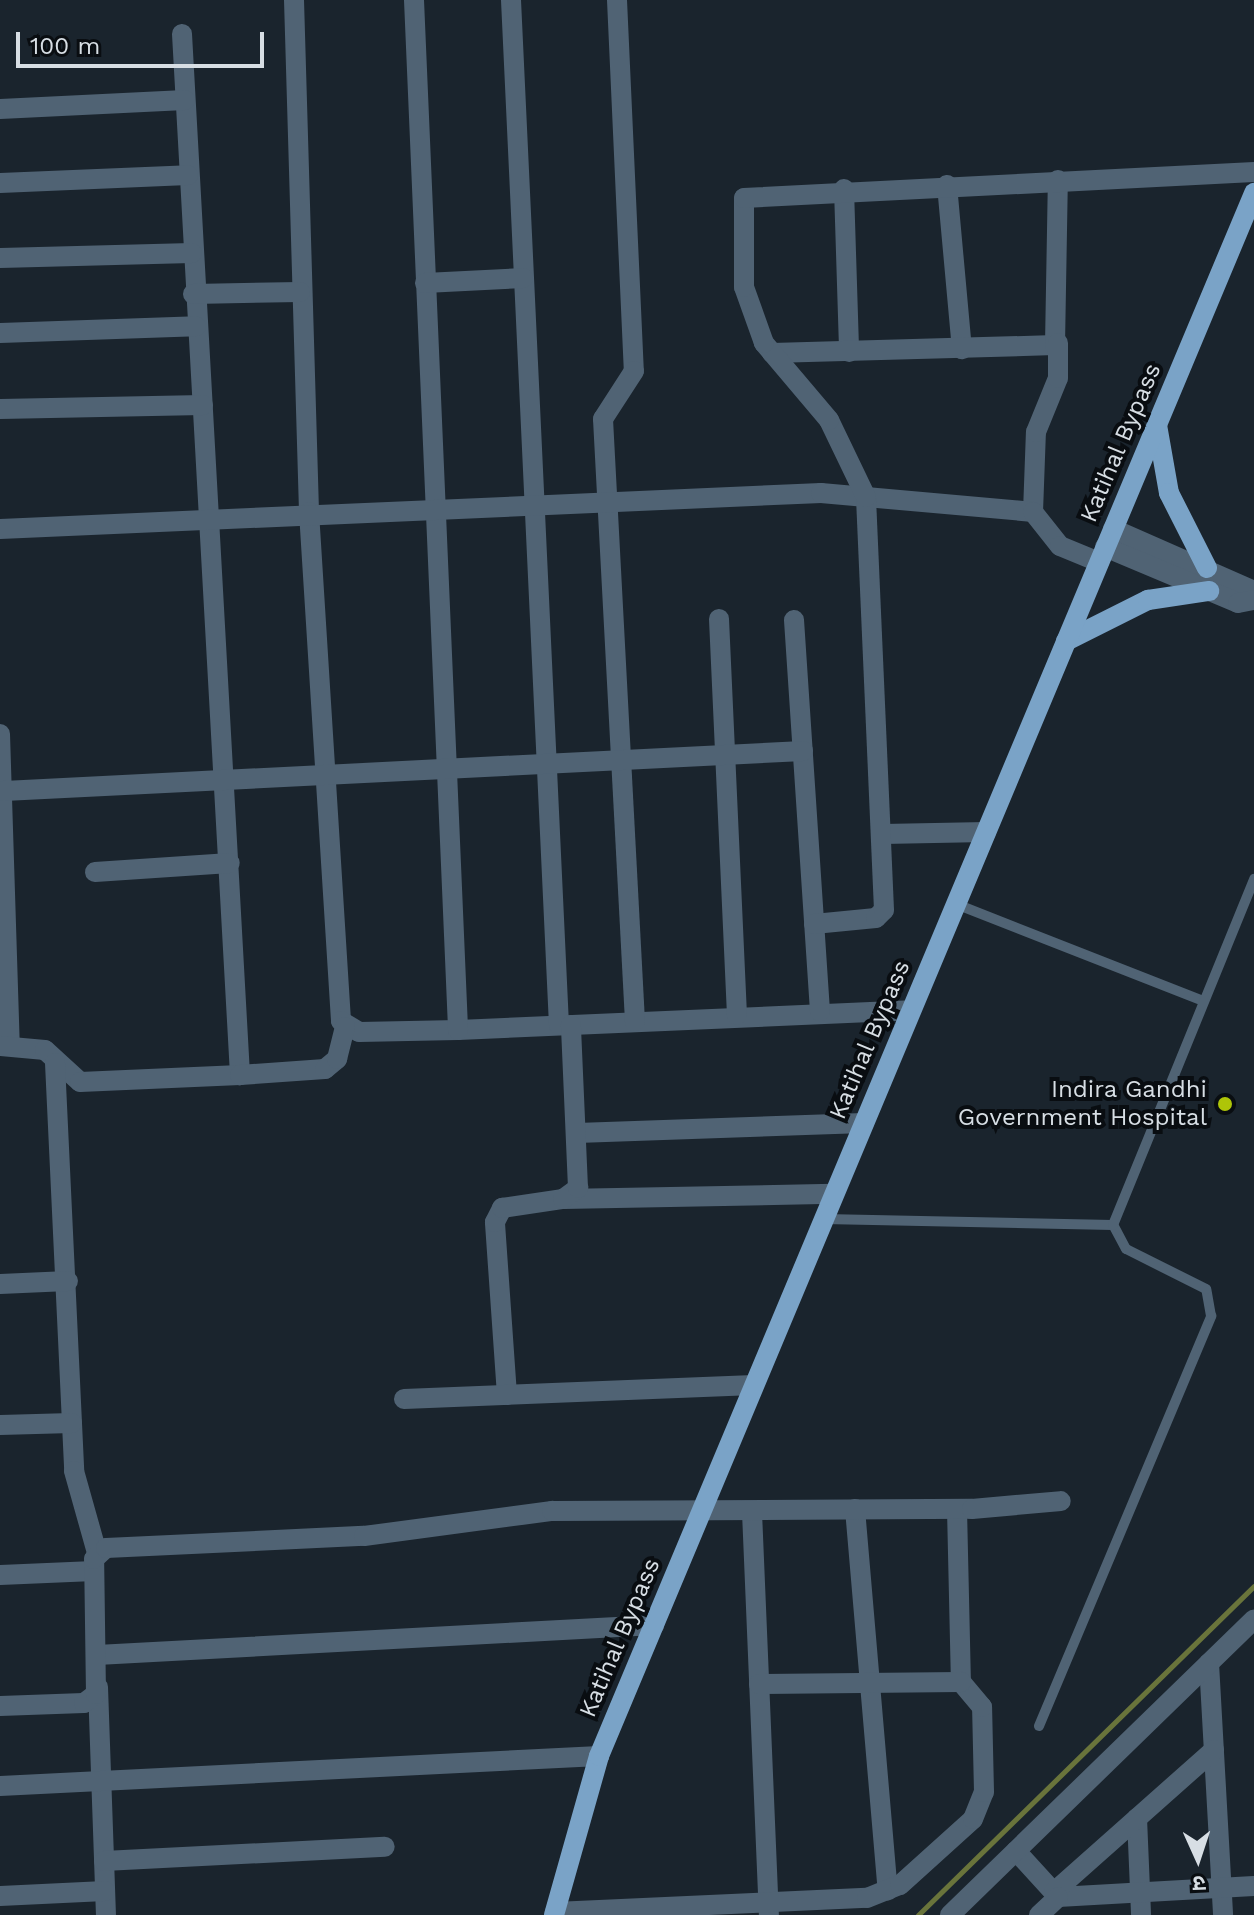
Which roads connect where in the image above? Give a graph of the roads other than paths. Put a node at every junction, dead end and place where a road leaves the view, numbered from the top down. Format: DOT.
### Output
graph roads {
  1 [pos="294,0"];
  2 [pos="414,0"];
  3 [pos="511,0"];
  4 [pos="617,0"];
  5 [pos="182,34"];
  6 [pos="185,100"];
  7 [pos="0,109"];
  8 [pos="1254,172"];
  9 [pos="188,175"];
  10 [pos="1058,180"];
  11 [pos="0,183"];
  12 [pos="947,185"];
  13 [pos="844,189"];
  14 [pos="1254,193"];
  15 [pos="192,253"];
  16 [pos="0,258"];
  17 [pos="523,278"];
  18 [pos="425,283"];
  19 [pos="300,292"];
  20 [pos="193,294"];
  21 [pos="196,326"];
  22 [pos="0,333"];
  23 [pos="1058,343"];
  24 [pos="962,349"];
  25 [pos="849,352"];
  26 [pos="772,353"];
  27 [pos="203,405"];
  28 [pos="0,409"];
  29 [pos="1157,425"];
  30 [pos="609,497"];
  31 [pos="866,497"];
  32 [pos="533,501"];
  33 [pos="435,505"];
  34 [pos="309,512"];
  35 [pos="1033,512"];
  36 [pos="213,518"];
  37 [pos="0,529"];
  38 [pos="1106,546"];
  39 [pos="1207,568"];
  40 [pos="1209,591"];
  41 [pos="1254,591"];
  42 [pos="1254,600"];
  43 [pos="719,619"];
  44 [pos="794,620"];
  45 [pos="1066,641"];
  46 [pos="0,734"];
  47 [pos="803,751"];
  48 [pos="725,753"];
  49 [pos="619,758"];
  50 [pos="547,763"];
  51 [pos="449,769"];
  52 [pos="324,775"];
  53 [pos="226,781"];
  54 [pos="4,791"];
  55 [pos="986,832"];
  56 [pos="883,834"];
  57 [pos="230,863"];
  58 [pos="95,872"];
  59 [pos="1254,879"];
  60 [pos="1,890"];
  61 [pos="956,904"];
  62 [pos="814,924"];
  63 [pos="1204,1001"];
  64 [pos="911,1010"];
  65 [pos="820,1011"];
  66 [pos="737,1015"];
  67 [pos="635,1021"];
  68 [pos="565,1025"];
  69 [pos="345,1027"];
  70 [pos="458,1030"];
  71 [pos="5,1046"];
  72 [pos="55,1063"];
  73 [pos="240,1075"];
  74 [pos="864,1123"];
  75 [pos="577,1133"];
  76 [pos="834,1194"];
  77 [pos="563,1199"];
  78 [pos="824,1219"];
  79 [pos="1113,1225"];
  80 [pos="68,1281"];
  81 [pos="0,1284"];
  82 [pos="754,1385"];
  83 [pos="507,1395"];
  84 [pos="404,1399"];
  85 [pos="72,1423"];
  86 [pos="0,1425"];
  87 [pos="1061,1501"];
  88 [pos="855,1509"];
  89 [pos="957,1509"];
  90 [pos="702,1510"];
  91 [pos="752,1512"];
  92 [pos="95,1562"];
  93 [pos="0,1575"];
  94 [pos="1254,1619"];
  95 [pos="654,1625"];
  96 [pos="97,1655"];
  97 [pos="1209,1663"];
  98 [pos="867,1681"];
  99 [pos="961,1682"];
  100 [pos="759,1684"];
  101 [pos="98,1687"];
  102 [pos="0,1706"];
  103 [pos="1039,1726"];
  104 [pos="1214,1750"];
  105 [pos="599,1756"];
  106 [pos="102,1782"];
  107 [pos="0,1786"];
  108 [pos="1137,1818"];
  109 [pos="385,1847"];
  110 [pos="1016,1851"];
  111 [pos="104,1861"];
  112 [pos="1254,1886"];
  113 [pos="1222,1888"];
  114 [pos="105,1891"];
  115 [pos="888,1891"];
  116 [pos="1140,1892"];
  117 [pos="0,1896"];
  118 [pos="1057,1901"];
  119 [pos="768,1909"];
  120 [pos="554,1914"];
  121 [pos="106,1915"];
  122 [pos="950,1915"];
  123 [pos="1039,1915"];
  124 [pos="1141,1915"];
  125 [pos="1223,1915"];
  1 -- 19 [label="street"];
  2 -- 18 [label="street"];
  3 -- 17 [label="street"];
  4 -- 30 [label="street"];
  5 -- 6 [label="street"];
  6 -- 7 [label="street"];
  6 -- 9 [label="street"];
  8 -- 10 [label="street"];
  9 -- 11 [label="street"];
  9 -- 15 [label="street"];
  10 -- 12 [label="street"];
  10 -- 23 [label="street"];
  12 -- 13 [label="street"];
  12 -- 24 [label="street"];
  13 -- 25 [label="street"];
  13 -- 26 [label="street"];
  14 -- 29 [label="main road, Katihal Bypass"];
  15 -- 16 [label="street"];
  15 -- 20 [label="street"];
  17 -- 18 [label="street"];
  17 -- 32 [label="street"];
  18 -- 33 [label="street"];
  19 -- 20 [label="street"];
  19 -- 34 [label="street"];
  20 -- 21 [label="street"];
  21 -- 22 [label="street"];
  21 -- 27 [label="street"];
  23 -- 24 [label="street"];
  23 -- 35 [label="street"];
  24 -- 25 [label="street"];
  25 -- 26 [label="street"];
  26 -- 31 [label="street"];
  27 -- 28 [label="street"];
  27 -- 36 [label="street"];
  29 -- 38 [label="main road, Katihal Bypass"];
  29 -- 39 [label="main road"];
  30 -- 31 [label="street"];
  30 -- 32 [label="street"];
  30 -- 49 [label="street"];
  31 -- 35 [label="street"];
  31 -- 56 [label="street"];
  32 -- 33 [label="street"];
  32 -- 50 [label="street"];
  33 -- 34 [label="street"];
  33 -- 51 [label="street"];
  34 -- 36 [label="street"];
  34 -- 52 [label="street"];
  35 -- 38 [label="street"];
  36 -- 37 [label="street"];
  36 -- 53 [label="street"];
  38 -- 39 [label="street"];
  38 -- 40 [label="street"];
  38 -- 45 [label="main road, Katihal Bypass"];
  39 -- 41 [label="street"];
  40 -- 42 [label="street"];
  40 -- 45 [label="main road"];
  43 -- 48 [label="street"];
  44 -- 47 [label="street"];
  45 -- 55 [label="main road, Katihal Bypass"];
  46 -- 54 [label="street"];
  47 -- 48 [label="street"];
  47 -- 62 [label="street"];
  48 -- 49 [label="street"];
  48 -- 66 [label="street"];
  49 -- 50 [label="street"];
  49 -- 67 [label="street"];
  50 -- 51 [label="street"];
  50 -- 68 [label="street"];
  51 -- 52 [label="street"];
  51 -- 70 [label="street"];
  52 -- 53 [label="street"];
  52 -- 69 [label="street"];
  53 -- 54 [label="street"];
  53 -- 57 [label="street"];
  54 -- 60 [label="street"];
  55 -- 56 [label="street"];
  55 -- 61 [label="main road, Katihal Bypass"];
  56 -- 62 [label="street"];
  57 -- 58 [label="street"];
  57 -- 73 [label="street"];
  59 -- 63 [label="lane"];
  60 -- 71 [label="street"];
  61 -- 63 [label="lane"];
  61 -- 64 [label="main road, Katihal Bypass"];
  62 -- 65 [label="street"];
  63 -- 79 [label="lane"];
  64 -- 65 [label="street"];
  64 -- 74 [label="main road, Katihal Bypass"];
  65 -- 66 [label="street"];
  66 -- 67 [label="street"];
  67 -- 68 [label="street"];
  68 -- 70 [label="street"];
  68 -- 75 [label="street"];
  69 -- 70 [label="street"];
  69 -- 73 [label="street"];
  71 -- 72 [label="street"];
  72 -- 73 [label="street"];
  72 -- 80 [label="street"];
  74 -- 75 [label="street"];
  74 -- 76 [label="main road, Katihal Bypass"];
  75 -- 77 [label="street"];
  76 -- 77 [label="street"];
  76 -- 78 [label="main road, Katihal Bypass"];
  77 -- 83 [label="street"];
  78 -- 79 [label="lane"];
  78 -- 82 [label="main road, Katihal Bypass"];
  79 -- 103 [label="lane"];
  80 -- 81 [label="street"];
  80 -- 85 [label="street"];
  82 -- 83 [label="street"];
  82 -- 90 [label="main road, Katihal Bypass"];
  83 -- 84 [label="street"];
  85 -- 86 [label="street"];
  85 -- 92 [label="street"];
  87 -- 89 [label="street"];
  88 -- 89 [label="street"];
  88 -- 91 [label="street"];
  88 -- 98 [label="street"];
  89 -- 99 [label="street"];
  90 -- 91 [label="street"];
  90 -- 92 [label="street"];
  90 -- 95 [label="main road, Katihal Bypass"];
  91 -- 100 [label="street"];
  92 -- 93 [label="street"];
  92 -- 96 [label="street"];
  94 -- 97 [label="street"];
  95 -- 96 [label="street"];
  95 -- 105 [label="main road, Katihal Bypass"];
  96 -- 101 [label="street"];
  97 -- 104 [label="street"];
  97 -- 110 [label="street"];
  98 -- 99 [label="street"];
  98 -- 100 [label="street"];
  98 -- 115 [label="street"];
  99 -- 115 [label="street"];
  100 -- 119 [label="street"];
  101 -- 102 [label="street"];
  101 -- 106 [label="street"];
  104 -- 108 [label="street"];
  104 -- 113 [label="street"];
  105 -- 106 [label="street"];
  105 -- 120 [label="main road, Katihal Bypass"];
  106 -- 107 [label="street"];
  106 -- 111 [label="street"];
  108 -- 116 [label="street"];
  108 -- 118 [label="street"];
  109 -- 111 [label="street"];
  110 -- 118 [label="street"];
  110 -- 122 [label="street"];
  111 -- 114 [label="street"];
  112 -- 113 [label="street"];
  113 -- 116 [label="street"];
  113 -- 125 [label="street"];
  114 -- 117 [label="street"];
  114 -- 121 [label="street"];
  115 -- 119 [label="street"];
  116 -- 118 [label="street"];
  116 -- 124 [label="street"];
  118 -- 123 [label="street"];
  119 -- 120 [label="street"];
}
